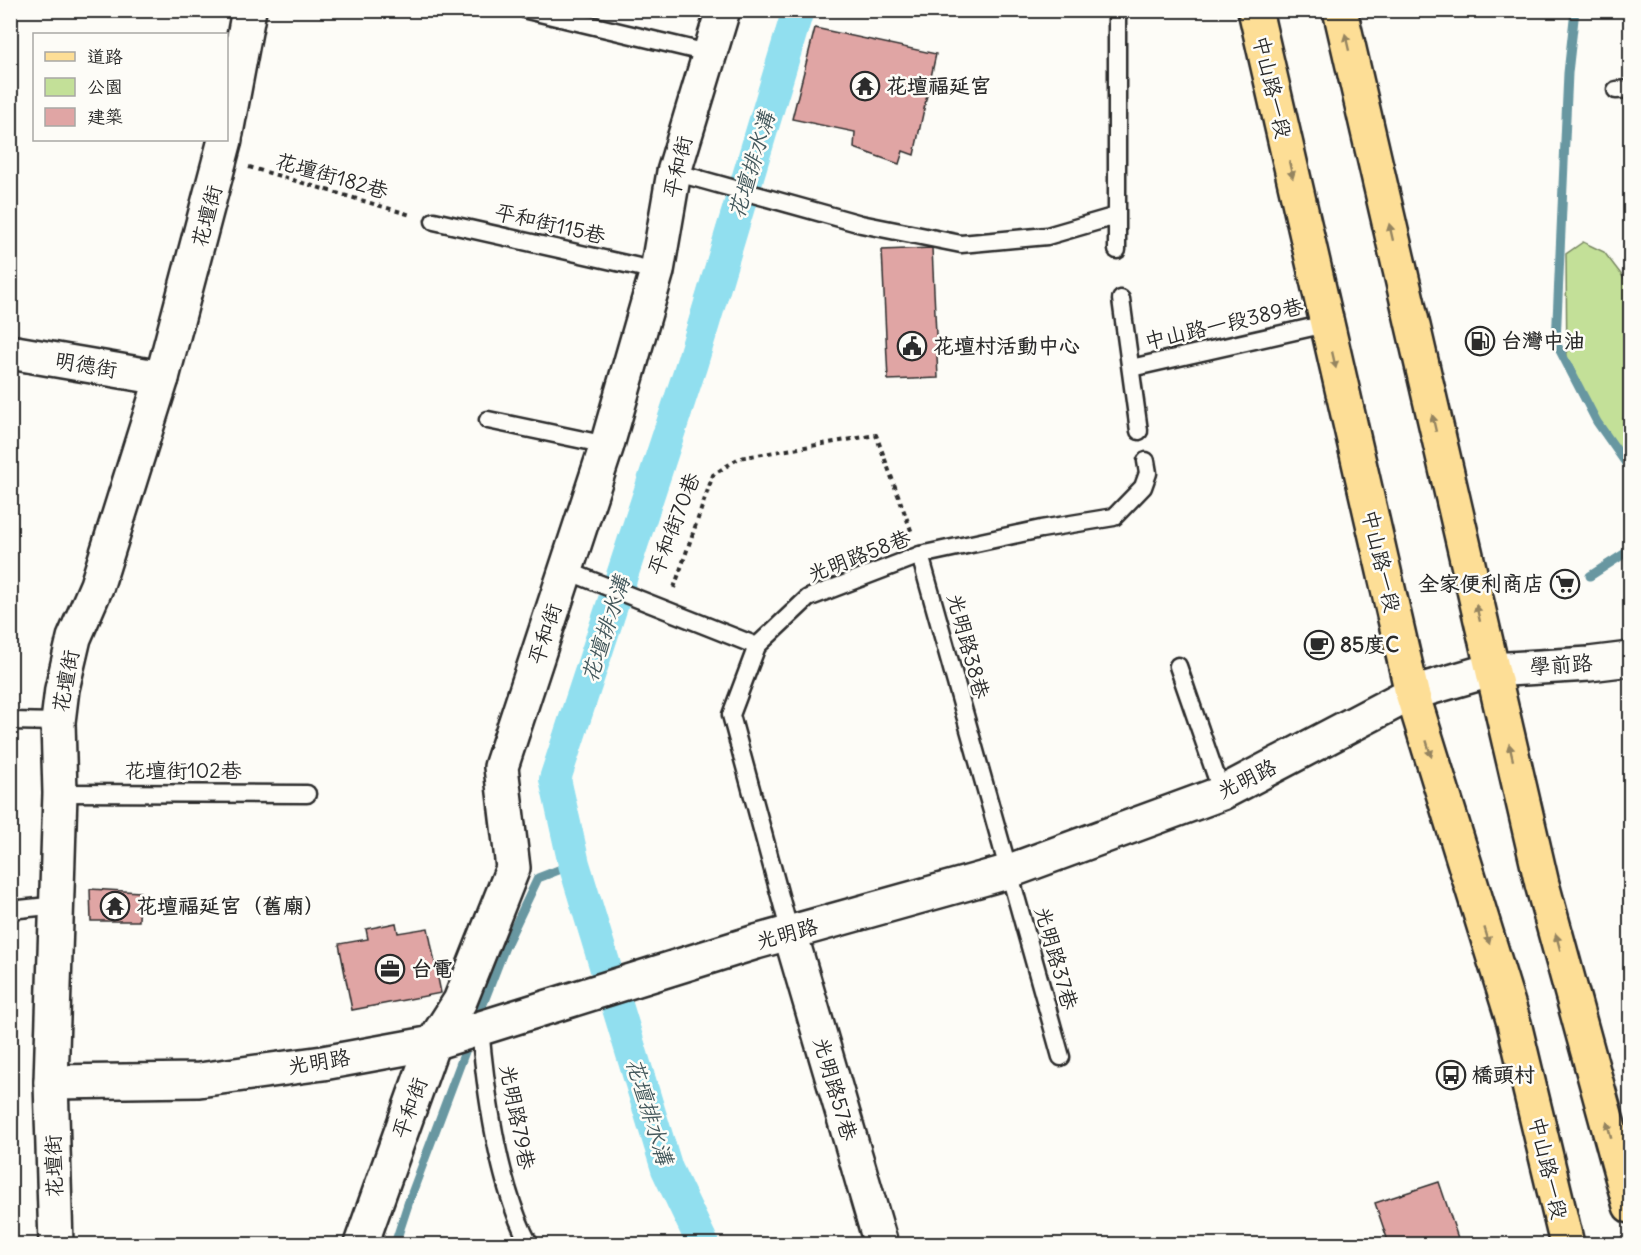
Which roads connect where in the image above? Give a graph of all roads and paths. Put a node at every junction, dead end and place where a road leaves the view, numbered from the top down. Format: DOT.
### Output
graph roads {
  1 [pos="249,10"];
  2 [pos="527,10"];
  3 [pos="723,10"];
  4 [pos="1117,10"];
  5 [pos="1255,10"];
  6 [pos="1340,10"];
  7 [pos="708,53"];
  8 [pos="228,127"];
  9 [pos="225,144"];
  10 [pos="674,172"];
  11 [pos="1116,216"];
  12 [pos="434,221"];
  13 [pos="1117,250"];
  14 [pos="657,271"];
  15 [pos="1121,299"];
  16 [pos="1326,324"];
  17 [pos="10,352"];
  18 [pos="1131,368"];
  19 [pos="162,378"];
  20 [pos="488,420"];
  21 [pos="1139,431"];
  22 [pos="608,445"];
  23 [pos="1146,460"];
  24 [pos="920,555"];
  25 [pos="565,570"];
  26 [pos="665,612"];
  27 [pos="758,646"];
  28 [pos="1630,659"];
  29 [pos="1178,666"];
  30 [pos="1491,670"];
  31 [pos="1412,693"];
  32 [pos="10,721"];
  33 [pos="58,722"];
  34 [pos="60,793"];
  35 [pos="1222,793"];
  36 [pos="307,794"];
  37 [pos="1007,872"];
  38 [pos="58,905"];
  39 [pos="10,910"];
  40 [pos="790,933"];
  41 [pos="460,1001"];
  42 [pos="480,1028"];
  43 [pos="433,1043"];
  44 [pos="1061,1057"];
  45 [pos="51,1082"];
  46 [pos="1630,1206"];
  47 [pos="56,1245"];
  48 [pos="361,1245"];
  49 [pos="529,1245"];
  50 [pos="881,1245"];
  51 [pos="1567,1245"];
  1 -- 8 [label="street, 花壇街"];
  2 -- 7 [label="lane"];
  3 -- 7 [label="street, 平和街"];
  4 -- 11 [label="lane"];
  5 -- 16 [label="main road, 中山路一段, one-way"];
  30 -- 6 [label="main road, one-way"];
  7 -- 10 [label="street, 平和街"];
  9 -- 12 [label="path, 花壇街182巷"];
  9 -- 19 [label="street, 花壇街"];
  10 -- 11 [label="lane"];
  10 -- 14 [label="street, 平和街"];
  11 -- 13 [label="lane"];
  12 -- 14 [label="lane, 平和街115巷"];
  14 -- 22 [label="street, 平和街"];
  15 -- 18 [label="lane, 中山路一段389巷"];
  16 -- 18 [label="lane, 中山路一段389巷"];
  16 -- 31 [label="main road, 中山路一段, one-way"];
  17 -- 19 [label="street, 明德街"];
  18 -- 21 [label="lane, 中山路一段389巷"];
  19 -- 33 [label="street, 花壇街"];
  20 -- 22 [label="lane"];
  22 -- 25 [label="street, 平和街"];
  23 -- 24 [label="lane, 光明路58巷"];
  24 -- 26 [label="path, 平和街70巷"];
  24 -- 27 [label="lane, 光明路58巷"];
  24 -- 37 [label="lane, 光明路38巷"];
  25 -- 26 [label="lane, 平和街70巷"];
  25 -- 41 [label="street, 平和街"];
  26 -- 27 [label="lane, 平和街70巷"];
  27 -- 40 [label="lane, 光明路58巷"];
  28 -- 30 [label="street, 學前路"];
  29 -- 35 [label="lane"];
  30 -- 31 [label="street, 光明路"];
  46 -- 30 [label="main road, one-way"];
  31 -- 35 [label="street, 光明路"];
  31 -- 51 [label="main road, 中山路一段, one-way"];
  32 -- 33 [label="lane"];
  33 -- 34 [label="street, 花壇街"];
  34 -- 36 [label="lane, 花壇街102巷"];
  34 -- 38 [label="street, 花壇街"];
  35 -- 37 [label="street, 光明路"];
  37 -- 40 [label="street, 光明路"];
  37 -- 44 [label="lane, 光明路37巷"];
  38 -- 39 [label="lane"];
  38 -- 45 [label="street, 花壇街"];
  40 -- 42 [label="street, 光明路"];
  40 -- 50 [label="street, 光明路57巷"];
  41 -- 42 [label="lane"];
  41 -- 43 [label="street, 平和街"];
  42 -- 43 [label="street, 光明路"];
  42 -- 49 [label="lane, 光明路79巷"];
  43 -- 45 [label="street, 光明路"];
  43 -- 48 [label="street, 平和街"];
  45 -- 47 [label="street, 花壇街"];
}
